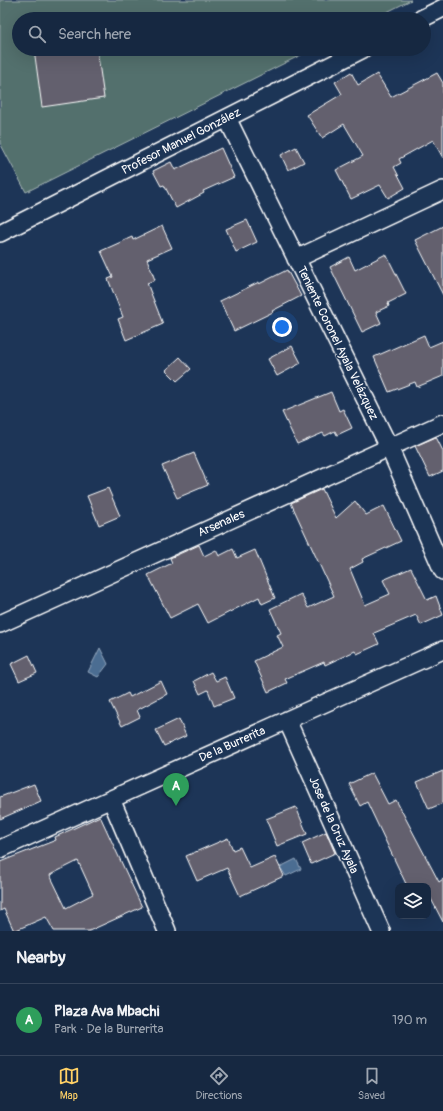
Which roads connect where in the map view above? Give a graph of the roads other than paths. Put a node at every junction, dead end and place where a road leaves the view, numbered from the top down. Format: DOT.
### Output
graph roads {
  1 [pos="443,8"];
  2 [pos="431,14"];
  3 [pos="349,56"];
  4 [pos="226,118"];
  5 [pos="443,190"];
  6 [pos="0,233"];
  7 [pos="296,259"];
  8 [pos="443,423"];
  9 [pos="389,447"];
  10 [pos="443,571"];
  11 [pos="0,624"];
  12 [pos="443,650"];
  13 [pos="287,720"];
  14 [pos="111,799"];
  15 [pos="0,849"];
  16 [pos="168,931"];
  17 [pos="381,931"];
  1 -- 2 [label="street"];
  3 -- 4 [label="street, Profesor Manuel González"];
  4 -- 6 [label="street, Profesor Manuel González"];
  4 -- 7 [label="street, Teniente Coronel Ayala Velázquez"];
  5 -- 7 [label="street"];
  7 -- 9 [label="street, Teniente Coronel Ayala Velázquez"];
  8 -- 9 [label="street, Arsenales"];
  9 -- 10 [label="street, Teniente Coronel Ayala Velázquez"];
  9 -- 11 [label="street, Arsenales"];
  12 -- 13 [label="street, De la Burrerita"];
  13 -- 14 [label="street, De la Burrerita"];
  13 -- 17 [label="street, Jose de la Cruz Ayala"];
  14 -- 15 [label="street, De la Burrerita"];
  14 -- 16 [label="street"];
}
